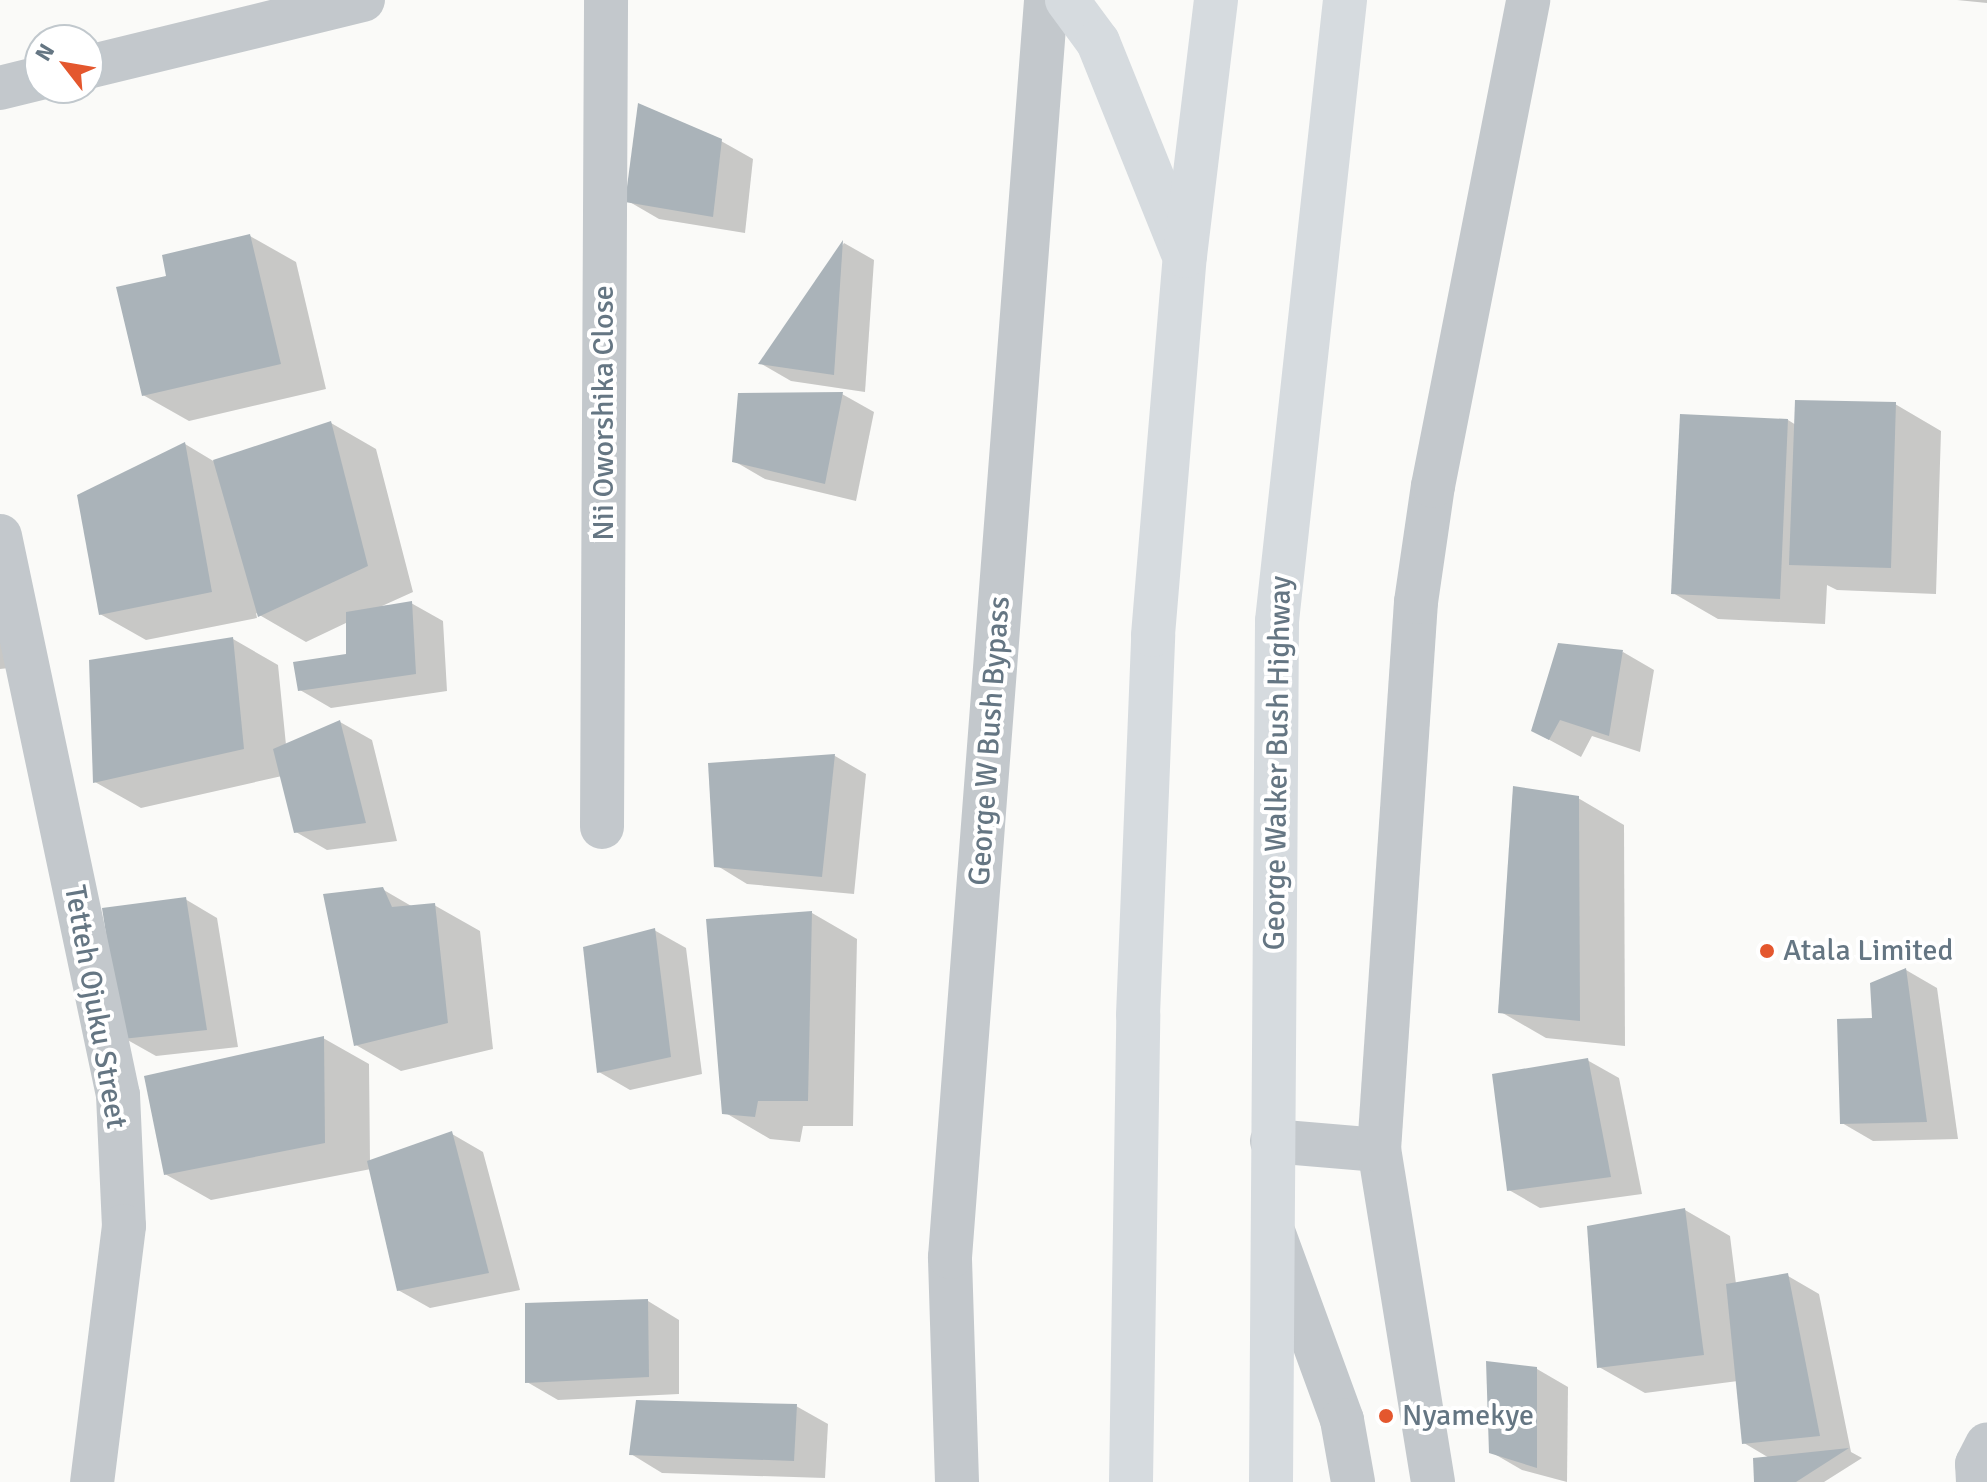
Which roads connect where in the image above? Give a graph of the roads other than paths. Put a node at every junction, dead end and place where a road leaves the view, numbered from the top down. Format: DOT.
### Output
graph roads {
  1 [pos="363,0"];
  2 [pos="606,0"];
  3 [pos="1046,0"];
  4 [pos="1067,0"];
  5 [pos="1216,0"];
  6 [pos="1345,0"];
  7 [pos="1528,0"];
  8 [pos="104,63"];
  9 [pos="24,82"];
  10 [pos="0,88"];
  11 [pos="1185,256"];
  12 [pos="0,536"];
  13 [pos="602,827"];
  14 [pos="1272,1141"];
  15 [pos="1379,1150"];
  16 [pos="1271,1228"];
  17 [pos="1987,1444"];
  18 [pos="92,1482"];
  19 [pos="957,1482"];
  20 [pos="1131,1482"];
  21 [pos="1271,1482"];
  22 [pos="1353,1482"];
  23 [pos="1433,1482"];
  24 [pos="1978,1482"];
  1 -- 8 [label="street"];
  2 -- 13 [label="street, Nii Oworshika Close"];
  3 -- 19 [label="street, George W Bush Bypass"];
  4 -- 11 [label="highway"];
  5 -- 11 [label="highway"];
  6 -- 14 [label="highway, George Walker Bush Highway"];
  7 -- 15 [label="street"];
  9 -- 10 [label="street"];
  11 -- 20 [label="highway"];
  12 -- 18 [label="street, Tetteh Ojuku Street"];
  14 -- 15 [label="street"];
  14 -- 16 [label="highway, George Walker Bush Highway"];
  15 -- 23 [label="street"];
  16 -- 21 [label="highway, George Walker Bush Highway"];
  16 -- 22 [label="street"];
  17 -- 24 [label="street"];
}
